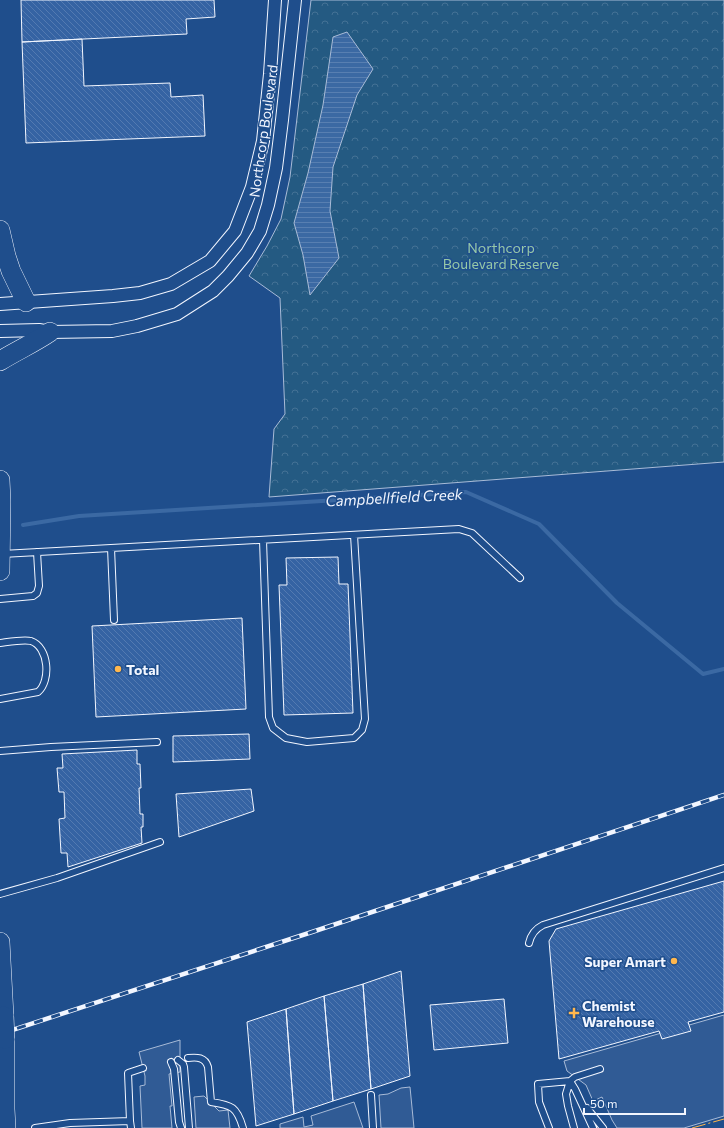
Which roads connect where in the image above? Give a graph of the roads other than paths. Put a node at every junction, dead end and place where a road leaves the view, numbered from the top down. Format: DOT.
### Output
graph roads {
  1 [pos="275,0"];
  2 [pos="295,0"];
  3 [pos="279,75"];
  4 [pos="0,230"];
  5 [pos="26,302"];
  6 [pos="0,304"];
  7 [pos="0,331"];
  8 [pos="50,332"];
  9 [pos="0,362"];
  10 [pos="0,480"];
  11 [pos="354,535"];
  12 [pos="263,540"];
  13 [pos="111,548"];
  14 [pos="37,552"];
  15 [pos="0,555"];
  16 [pos="0,572"];
  17 [pos="520,578"];
  18 [pos="0,599"];
  19 [pos="114,620"];
  20 [pos="0,643"];
  21 [pos="0,699"];
  22 [pos="157,742"];
  23 [pos="0,751"];
  24 [pos="160,842"];
  25 [pos="724,868"];
  26 [pos="0,894"];
  27 [pos="0,942"];
  28 [pos="529,943"];
  29 [pos="188,1058"];
  30 [pos="178,1060"];
  31 [pos="171,1062"];
  32 [pos="143,1068"];
  33 [pos="600,1069"];
  34 [pos="570,1081"];
  35 [pos="371,1094"];
  36 [pos="581,1100"];
  37 [pos="130,1121"];
  38 [pos="6,1128"];
  39 [pos="35,1128"];
  40 [pos="130,1128"];
  41 [pos="181,1128"];
  42 [pos="189,1128"];
  43 [pos="243,1128"];
  44 [pos="373,1128"];
  45 [pos="549,1128"];
  46 [pos="574,1128"];
  47 [pos="593,1128"];
  48 [pos="603,1128"];
  1 -- 3 [label="street, Northcorp Boulevard"];
  2 -- 3 [label="street, Northcorp Boulevard"];
  3 -- 5 [label="street, Northcorp Boulevard"];
  3 -- 8 [label="street, Northcorp Boulevard"];
  4 -- 5 [label="main road"];
  5 -- 6 [label="street, Northcorp Boulevard"];
  7 -- 8 [label="street, Northcorp Boulevard"];
  8 -- 9 [label="main road"];
  10 -- 15 [label="main road"];
  11 -- 12 [label="lane"];
  11 -- 12 [label="lane"];
  11 -- 17 [label="lane"];
  12 -- 13 [label="lane"];
  13 -- 14 [label="lane"];
  13 -- 19 [label="lane"];
  14 -- 15 [label="lane"];
  14 -- 18 [label="lane"];
  15 -- 16 [label="main road"];
  20 -- 21 [label="lane"];
  22 -- 23 [label="lane"];
  24 -- 26 [label="lane"];
  25 -- 28 [label="lane"];
  27 -- 38 [label="main road, bridge"];
  29 -- 43 [label="lane"];
  30 -- 42 [label="lane"];
  31 -- 41 [label="lane"];
  32 -- 37 [label="lane"];
  33 -- 34 [label="lane"];
  34 -- 36 [label="lane"];
  34 -- 45 [label="lane"];
  34 -- 46 [label="lane"];
  35 -- 44 [label="lane"];
  36 -- 47 [label="lane"];
  36 -- 48 [label="lane"];
  37 -- 39 [label="lane"];
  37 -- 40 [label="lane"];
}
